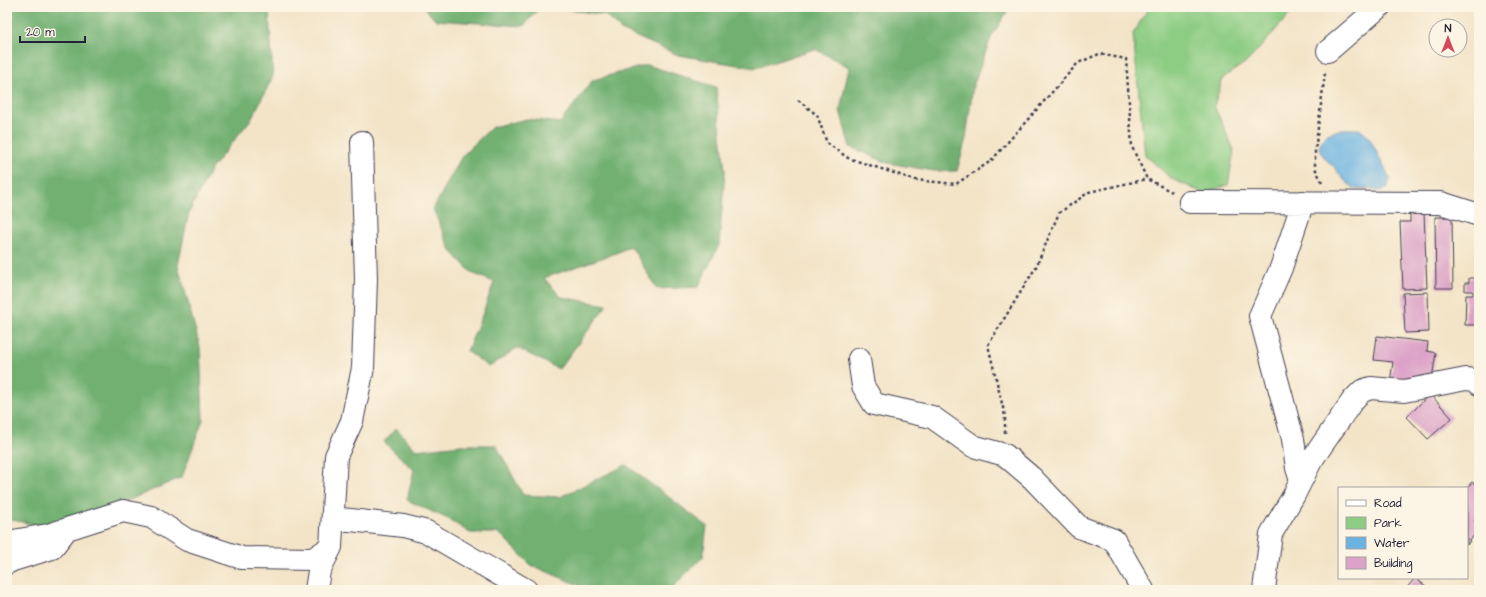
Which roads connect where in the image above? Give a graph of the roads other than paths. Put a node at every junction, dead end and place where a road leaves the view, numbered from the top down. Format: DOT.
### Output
graph roads {
  1 [pos="1379,7"];
  2 [pos="1328,51"];
  3 [pos="362,142"];
  4 [pos="1190,202"];
  5 [pos="1303,202"];
  6 [pos="1479,215"];
  7 [pos="859,359"];
  8 [pos="1479,384"];
  9 [pos="1301,481"];
  10 [pos="334,518"];
  11 [pos="67,529"];
  12 [pos="7,542"];
  13 [pos="331,547"];
  14 [pos="7,563"];
  15 [pos="316,590"];
  16 [pos="526,590"];
  17 [pos="1144,590"];
  18 [pos="1264,590"];
  1 -- 2 [label="street"];
  3 -- 10 [label="street"];
  4 -- 5 [label="street"];
  5 -- 6 [label="street"];
  5 -- 9 [label="street"];
  7 -- 17 [label="street"];
  8 -- 9 [label="street"];
  9 -- 18 [label="street"];
  10 -- 13 [label="street"];
  10 -- 16 [label="street"];
  11 -- 12 [label="street"];
  11 -- 13 [label="street"];
  11 -- 14 [label="street"];
  13 -- 15 [label="street"];
}
